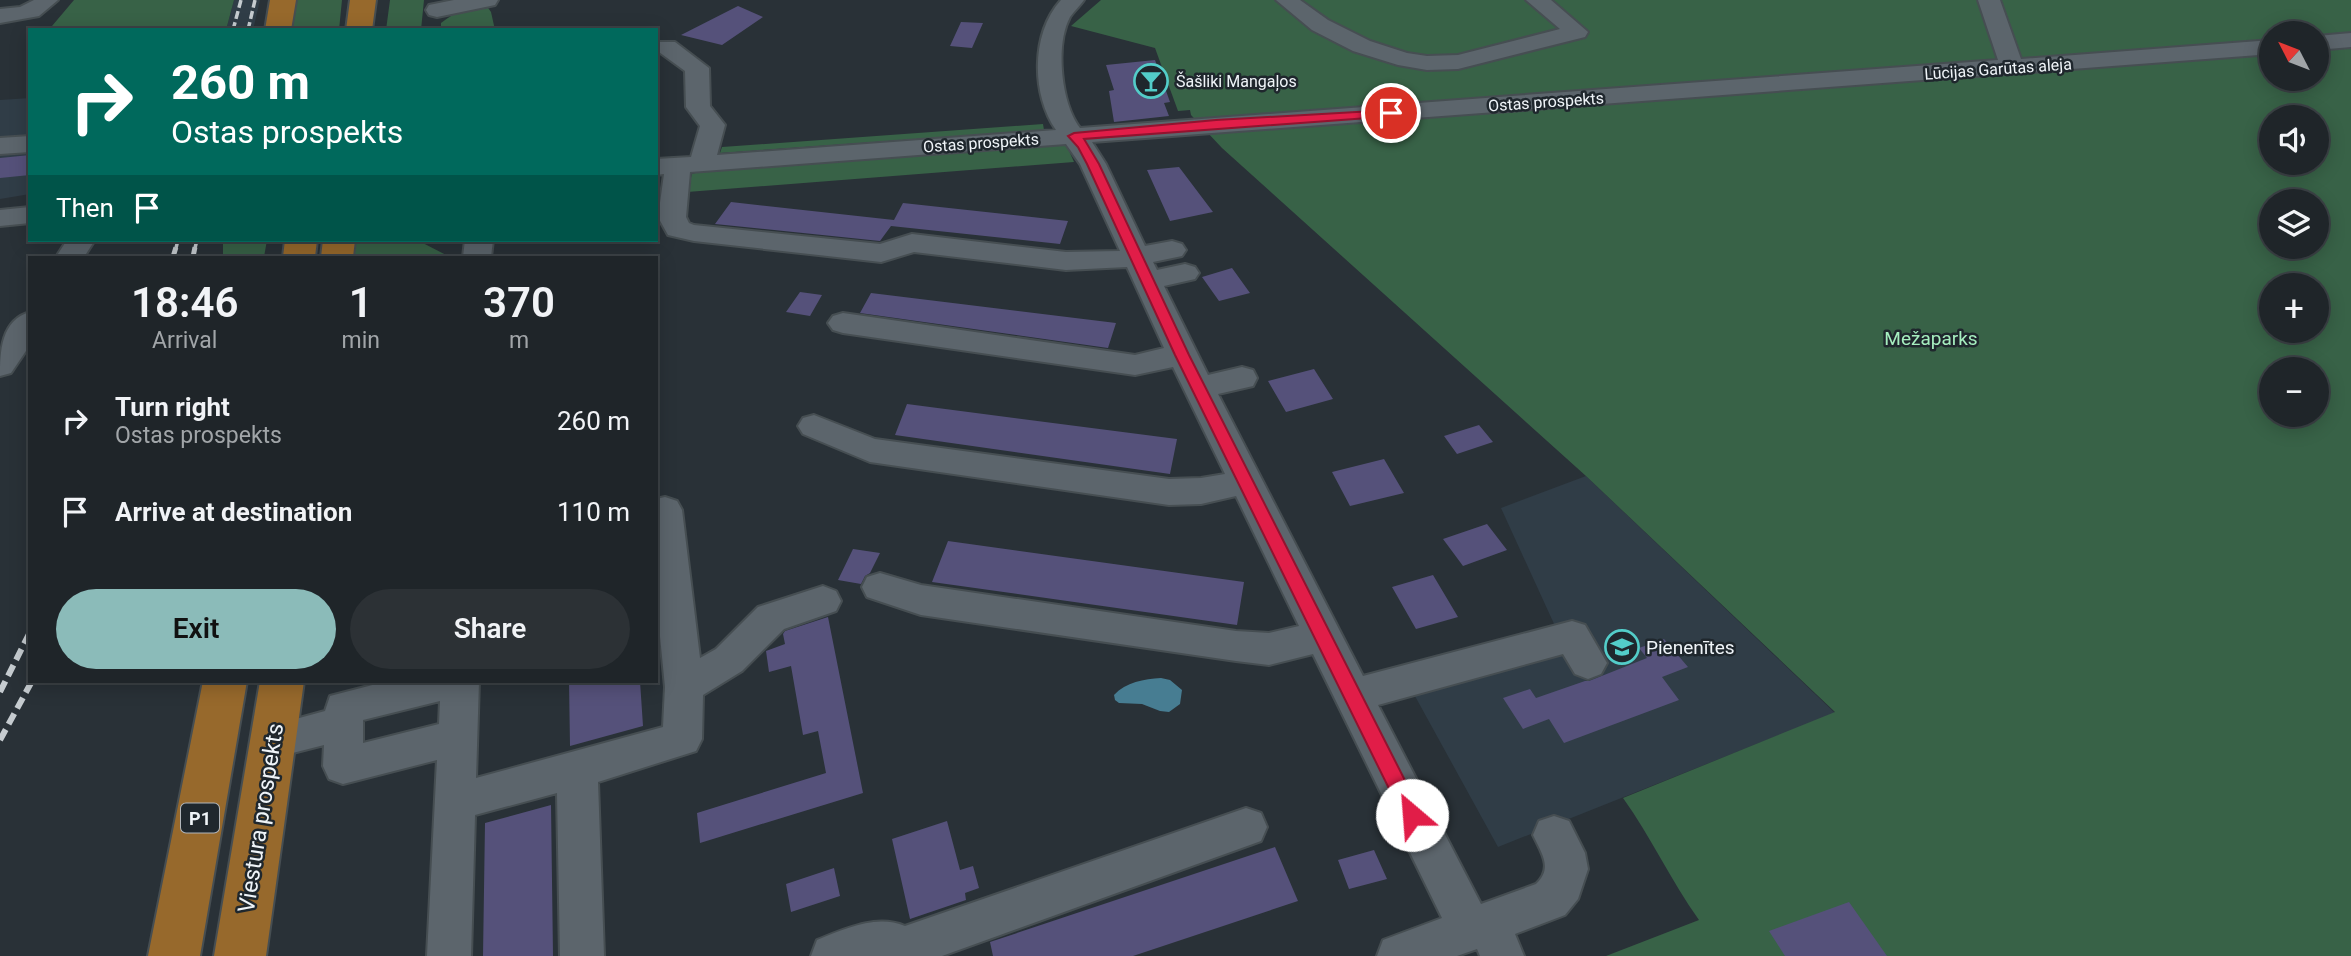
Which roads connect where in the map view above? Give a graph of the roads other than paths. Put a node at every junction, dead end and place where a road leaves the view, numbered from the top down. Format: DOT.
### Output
graph roads {
  1 [pos="47,0"];
  2 [pos="283,0"];
  3 [pos="363,0"];
  4 [pos="1073,0"];
  5 [pos="1287,0"];
  6 [pos="1536,0"];
  7 [pos="1989,0"];
  8 [pos="494,5"];
  9 [pos="436,13"];
  10 [pos="0,16"];
  11 [pos="278,28"];
  12 [pos="359,28"];
  13 [pos="2351,40"];
  14 [pos="2329,42"];
  15 [pos="667,47"];
  16 [pos="2259,48"];
  17 [pos="2012,68"];
  18 [pos="1724,89"];
  19 [pos="1074,136"];
  20 [pos="28,144"];
  21 [pos="0,146"];
  22 [pos="674,175"];
  23 [pos="28,215"];
  24 [pos="0,218"];
  25 [pos="1178,261"];
  26 [pos="1141,269"];
  27 [pos="844,323"];
  28 [pos="28,326"];
  29 [pos="1182,355"];
  30 [pos="0,366"];
  31 [pos="1242,378"];
  32 [pos="1199,388"];
  33 [pos="814,426"];
  34 [pos="1246,482"];
  35 [pos="658,512"];
  36 [pos="663,564"];
  37 [pos="880,587"];
  38 [pos="823,601"];
  39 [pos="1322,636"];
  40 [pos="1588,663"];
  41 [pos="673,669"];
  42 [pos="225,683"];
  43 [pos="282,683"];
  44 [pos="446,683"];
  45 [pos="460,683"];
  46 [pos="1353,695"];
  47 [pos="344,723"];
  48 [pos="458,737"];
  49 [pos="272,741"];
  50 [pos="577,770"];
  51 [pos="456,802"];
  52 [pos="1246,827"];
  53 [pos="1555,835"];
  54 [pos="1487,936"];
  55 [pos="899,953"];
  56 [pos="174,956"];
  57 [pos="240,956"];
  58 [pos="449,956"];
  59 [pos="582,956"];
  60 [pos="833,956"];
  61 [pos="1399,956"];
  1 -- 10 [label="street"];
  2 -- 11 [label="main road"];
  3 -- 12 [label="main road"];
  4 -- 19 [label="street"];
  5 -- 6 [label="street"];
  7 -- 17 [label="street"];
  8 -- 9 [label="street"];
  13 -- 14 [label="street"];
  15 -- 22 [label="street"];
  16 -- 17 [label="street, Lūcijas Garūtas aleja"];
  17 -- 18 [label="street, Lūcijas Garūtas aleja"];
  18 -- 19 [label="street, Ostas prospekts"];
  19 -- 22 [label="street, Ostas prospekts"];
  19 -- 26 [label="street"];
  20 -- 21 [label="street"];
  22 -- 26 [label="street"];
  23 -- 24 [label="street"];
  25 -- 26 [label="street"];
  26 -- 29 [label="street"];
  27 -- 29 [label="street"];
  28 -- 30 [label="street"];
  29 -- 32 [label="street"];
  31 -- 32 [label="lane"];
  32 -- 34 [label="street"];
  33 -- 34 [label="street"];
  34 -- 39 [label="street"];
  35 -- 36 [label="street"];
  36 -- 41 [label="street"];
  37 -- 39 [label="street"];
  38 -- 41 [label="street"];
  39 -- 46 [label="street"];
  40 -- 46 [label="street"];
  41 -- 50 [label="street"];
  42 -- 56 [label="main road, P1"];
  43 -- 49 [label="main road, Viestura prospekts"];
  44 -- 47 [label="street"];
  45 -- 48 [label="street"];
  46 -- 54 [label="street"];
  47 -- 48 [label="street"];
  47 -- 49 [label="street"];
  48 -- 51 [label="street"];
  49 -- 57 [label="main road, Viestura prospekts"];
  50 -- 51 [label="street"];
  50 -- 59 [label="street"];
  51 -- 58 [label="street"];
  52 -- 55 [label="street"];
  53 -- 54 [label="street"];
  54 -- 61 [label="street"];
  55 -- 60 [label="street"];
}
